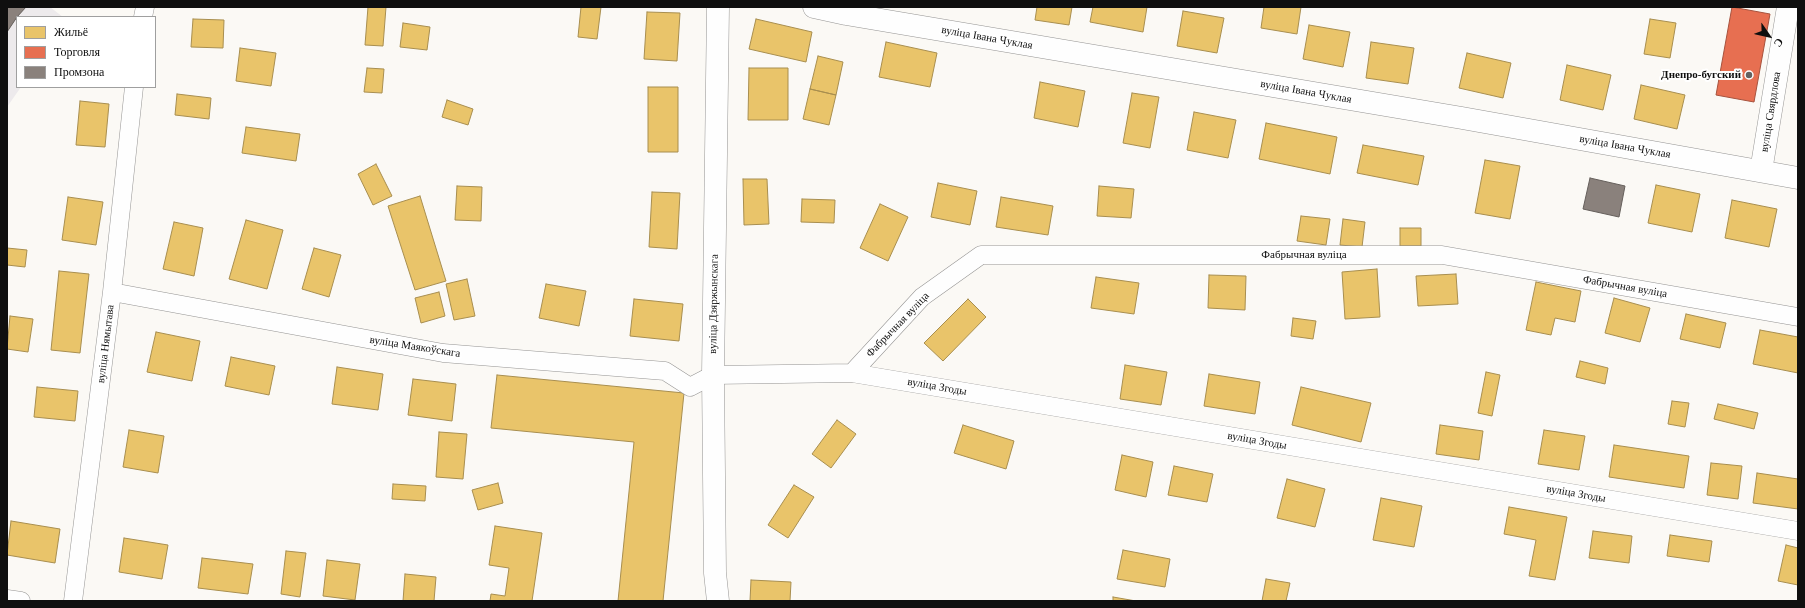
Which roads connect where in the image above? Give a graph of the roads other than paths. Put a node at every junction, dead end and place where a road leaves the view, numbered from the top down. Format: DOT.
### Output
graph roads {
  1 [pos="718,7"];
  2 [pos="814,7"];
  3 [pos="1788,7"];
  4 [pos="847,11"];
  5 [pos="134,88"];
  6 [pos="1761,171"];
  7 [pos="1798,178"];
  8 [pos="112,292"];
  9 [pos="1798,317"];
  10 [pos="852,373"];
  11 [pos="713,375"];
  12 [pos="1798,532"];
  13 [pos="7,599"];
  14 [pos="21,601"];
  15 [pos="73,601"];
  16 [pos="718,601"];
  1 -- 11 [label="street, вуліца Дзяржынскага"];
  2 -- 4 [label="street, вуліца Івана Чуклая"];
  3 -- 6 [label="street, вуліца Свярдлова"];
  4 -- 6 [label="street, вуліца Івана Чуклая"];
  5 -- 8 [label="street, вуліца Нямытава"];
  6 -- 7 [label="street, вуліца Івана Чуклая"];
  8 -- 11 [label="street, вуліца Маякоўскага"];
  8 -- 15 [label="street, вуліца Нямытава"];
  9 -- 10 [label="street, Фабрычная вуліца"];
  10 -- 11 [label="street, вуліца Згоды"];
  10 -- 12 [label="street, вуліца Згоды"];
  11 -- 16 [label="street, вуліца Дзяржынскага"];
  13 -- 14 [label="street"];
}
